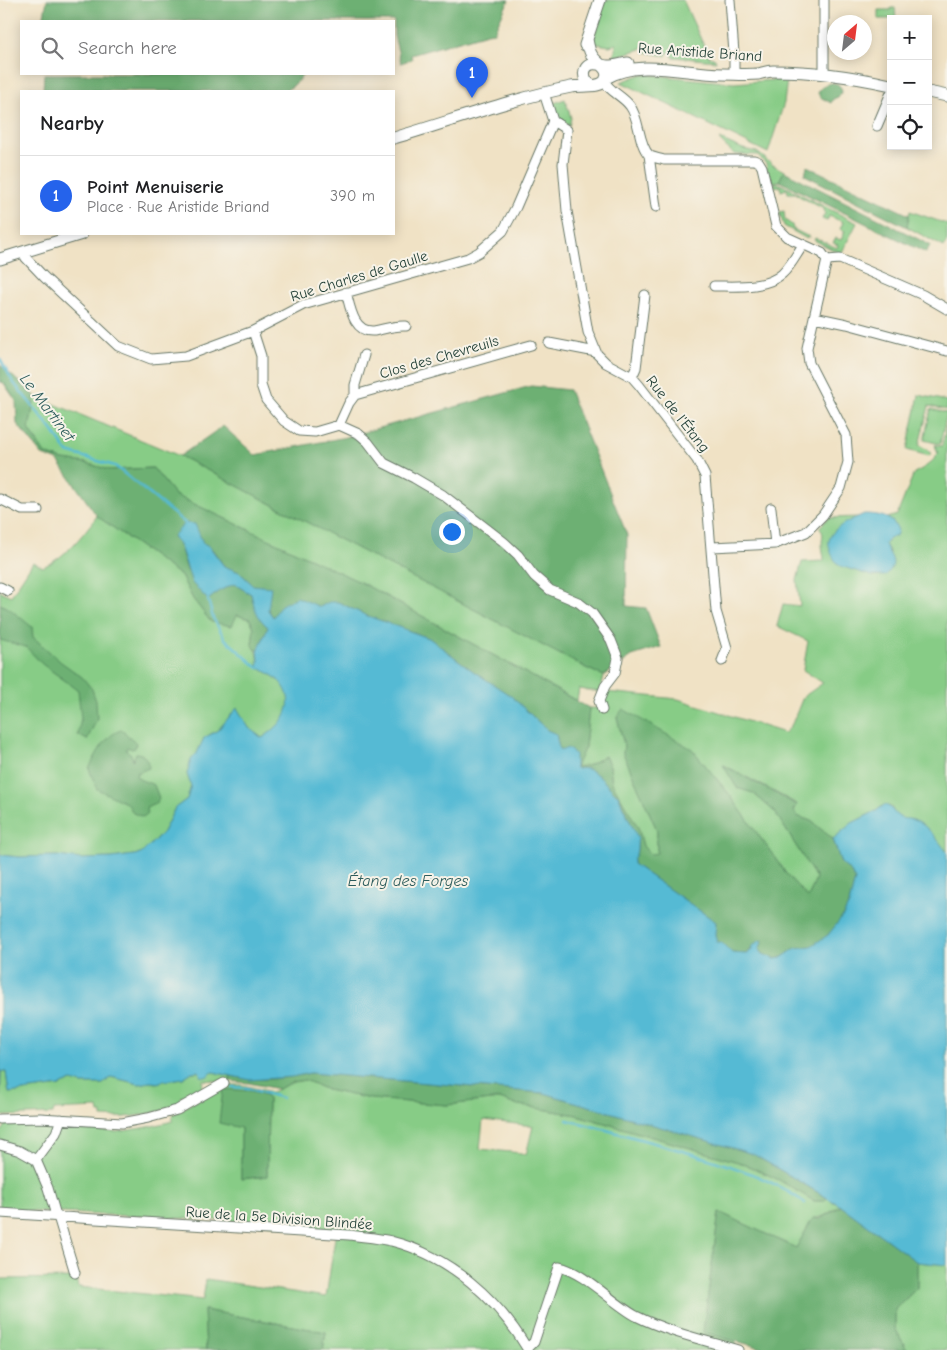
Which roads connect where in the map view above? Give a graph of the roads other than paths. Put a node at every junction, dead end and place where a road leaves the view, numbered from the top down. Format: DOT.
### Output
graph roads {
  1 [pos="600,0"];
  2 [pos="730,0"];
  3 [pos="824,0"];
  4 [pos="587,39"];
  5 [pos="600,64"];
  6 [pos="585,71"];
  7 [pos="734,71"];
  8 [pos="824,73"];
  9 [pos="599,83"];
  10 [pos="887,84"];
  11 [pos="544,93"];
  12 [pos="932,93"];
  13 [pos="947,96"];
  14 [pos="887,102"];
  15 [pos="553,121"];
  16 [pos="877,126"];
  17 [pos="395,138"];
  18 [pos="649,155"];
  19 [pos="656,207"];
  20 [pos="79,235"];
  21 [pos="803,245"];
  22 [pos="23,252"];
  23 [pos="0,259"];
  24 [pos="827,260"];
  25 [pos="714,286"];
  26 [pos="346,292"];
  27 [pos="645,295"];
  28 [pos="947,309"];
  29 [pos="814,317"];
  30 [pos="406,326"];
  31 [pos="253,331"];
  32 [pos="549,343"];
  33 [pos="531,345"];
  34 [pos="947,351"];
  35 [pos="596,352"];
  36 [pos="364,355"];
  37 [pos="632,377"];
  38 [pos="355,395"];
  39 [pos="339,425"];
  40 [pos="0,499"];
  41 [pos="771,508"];
  42 [pos="38,510"];
  43 [pos="775,544"];
  44 [pos="712,547"];
  45 [pos="722,661"];
  46 [pos="601,706"];
  47 [pos="224,1083"];
  48 [pos="0,1119"];
  49 [pos="61,1119"];
  50 [pos="0,1145"];
  51 [pos="36,1160"];
  52 [pos="0,1213"];
  53 [pos="58,1216"];
  54 [pos="75,1273"];
  55 [pos="528,1349"];
  56 [pos="738,1350"];
  1 -- 4 [label="street"];
  2 -- 7 [label="street"];
  3 -- 8 [label="street"];
  4 -- 5 [label="street"];
  4 -- 6 [label="street"];
  5 -- 6 [label="street"];
  5 -- 7 [label="street, Rue Aristide Briand"];
  5 -- 9 [label="street"];
  6 -- 9 [label="street"];
  6 -- 11 [label="street, Rue Aristide Briand"];
  7 -- 8 [label="street, Rue Aristide Briand"];
  7 -- 9 [label="street, Rue Aristide Briand"];
  8 -- 10 [label="street, Rue Aristide Briand"];
  9 -- 11 [label="street, Rue Aristide Briand"];
  9 -- 18 [label="street"];
  11 -- 15 [label="street"];
  11 -- 17 [label="street, Rue Aristide Briand"];
  12 -- 13 [label="street"];
  14 -- 16 [label="street"];
  15 -- 26 [label="street, Rue Charles de Gaulle"];
  15 -- 35 [label="street, Rue de l'Étang"];
  18 -- 19 [label="street"];
  18 -- 21 [label="street"];
  20 -- 22 [label="street"];
  21 -- 24 [label="street"];
  21 -- 25 [label="street"];
  22 -- 23 [label="street"];
  22 -- 31 [label="street, Rue Charles de Gaulle"];
  24 -- 28 [label="street"];
  24 -- 29 [label="street"];
  26 -- 30 [label="street"];
  26 -- 31 [label="street, Rue Charles de Gaulle"];
  27 -- 37 [label="street"];
  29 -- 34 [label="street"];
  29 -- 43 [label="street"];
  31 -- 39 [label="street"];
  32 -- 35 [label="street"];
  33 -- 38 [label="street, Clos des Chevreuils"];
  35 -- 37 [label="street, Rue de l'Étang"];
  36 -- 38 [label="street, Clos des Chevreuils"];
  37 -- 44 [label="street, Rue de l'Étang"];
  38 -- 39 [label="street, Clos des Chevreuils"];
  39 -- 46 [label="street"];
  40 -- 42 [label="street"];
  41 -- 43 [label="street"];
  43 -- 44 [label="street"];
  44 -- 45 [label="street, Rue de l'Étang"];
  47 -- 49 [label="street"];
  48 -- 49 [label="street"];
  49 -- 51 [label="street"];
  50 -- 51 [label="street"];
  51 -- 53 [label="street"];
  52 -- 53 [label="street, Rue de la 5e Division Blindée"];
  53 -- 54 [label="street"];
  53 -- 55 [label="street, Rue de la 5e Division Blindée"];
  55 -- 56 [label="street"];
}
